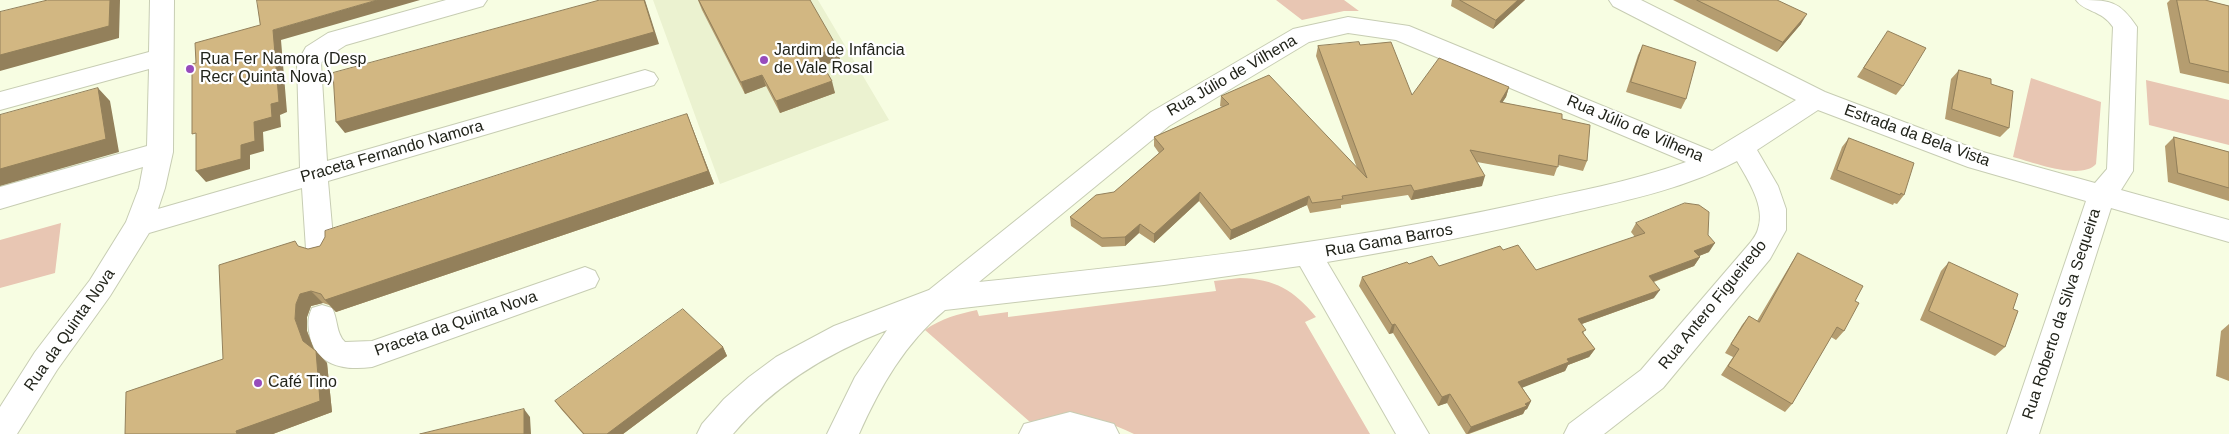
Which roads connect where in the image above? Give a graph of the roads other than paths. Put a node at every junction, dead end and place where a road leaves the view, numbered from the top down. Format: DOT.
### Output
graph roads {
  1 [pos="162,0"];
  2 [pos="475,0"];
  3 [pos="1621,0"];
  4 [pos="2088,0"];
  5 [pos="434,6"];
  6 [pos="162,57"];
  7 [pos="645,79"];
  8 [pos="1816,99"];
  9 [pos="0,101"];
  10 [pos="1742,146"];
  11 [pos="160,152"];
  12 [pos="1713,162"];
  13 [pos="314,175"];
  14 [pos="2102,194"];
  15 [pos="0,198"];
  16 [pos="139,225"];
  17 [pos="2229,231"];
  18 [pos="320,248"];
  19 [pos="1308,255"];
  20 [pos="585,279"];
  21 [pos="937,299"];
  22 [pos="322,317"];
  23 [pos="12,394"];
  24 [pos="0,434"];
  25 [pos="713,434"];
  26 [pos="843,434"];
  27 [pos="1035,434"];
  28 [pos="1103,434"];
  29 [pos="1413,434"];
  30 [pos="1580,434"];
  31 [pos="2023,434"];
  1 -- 6 [label="street, Rua da Quinta Nova"];
  2 -- 5 [label="street"];
  3 -- 8 [label="street, Estrada da Bela Vista"];
  4 -- 14 [label="street, Rua Roberto da Silva Sequeira"];
  5 -- 13 [label="street"];
  6 -- 9 [label="street"];
  6 -- 11 [label="street, Rua da Quinta Nova"];
  7 -- 13 [label="street, Praceta Fernando Namora"];
  8 -- 10 [label="street, Rua Gama Barros"];
  8 -- 14 [label="street, Estrada da Bela Vista"];
  10 -- 12 [label="street, Rua Gama Barros"];
  10 -- 30 [label="street, Rua Antero Figueiredo"];
  11 -- 15 [label="street"];
  11 -- 16 [label="street, Rua da Quinta Nova"];
  12 -- 19 [label="street, Rua Gama Barros"];
  12 -- 21 [label="street, Rua Júlio de Vilhena"];
  13 -- 16 [label="street, Praceta Fernando Namora"];
  13 -- 18 [label="street"];
  14 -- 17 [label="street, Estrada da Bela Vista"];
  14 -- 31 [label="street, Rua Roberto da Silva Sequeira"];
  16 -- 23 [label="street, Rua da Quinta Nova"];
  19 -- 21 [label="street, Rua Gama Barros"];
  19 -- 29 [label="street"];
  20 -- 22 [label="street, Praceta da Quinta Nova"];
  21 -- 25 [label="street, Rua Gama Barros"];
  21 -- 26 [label="street"];
  23 -- 24 [label="street, Rua da Quinta Nova"];
  27 -- 28 [label="street"];
}
